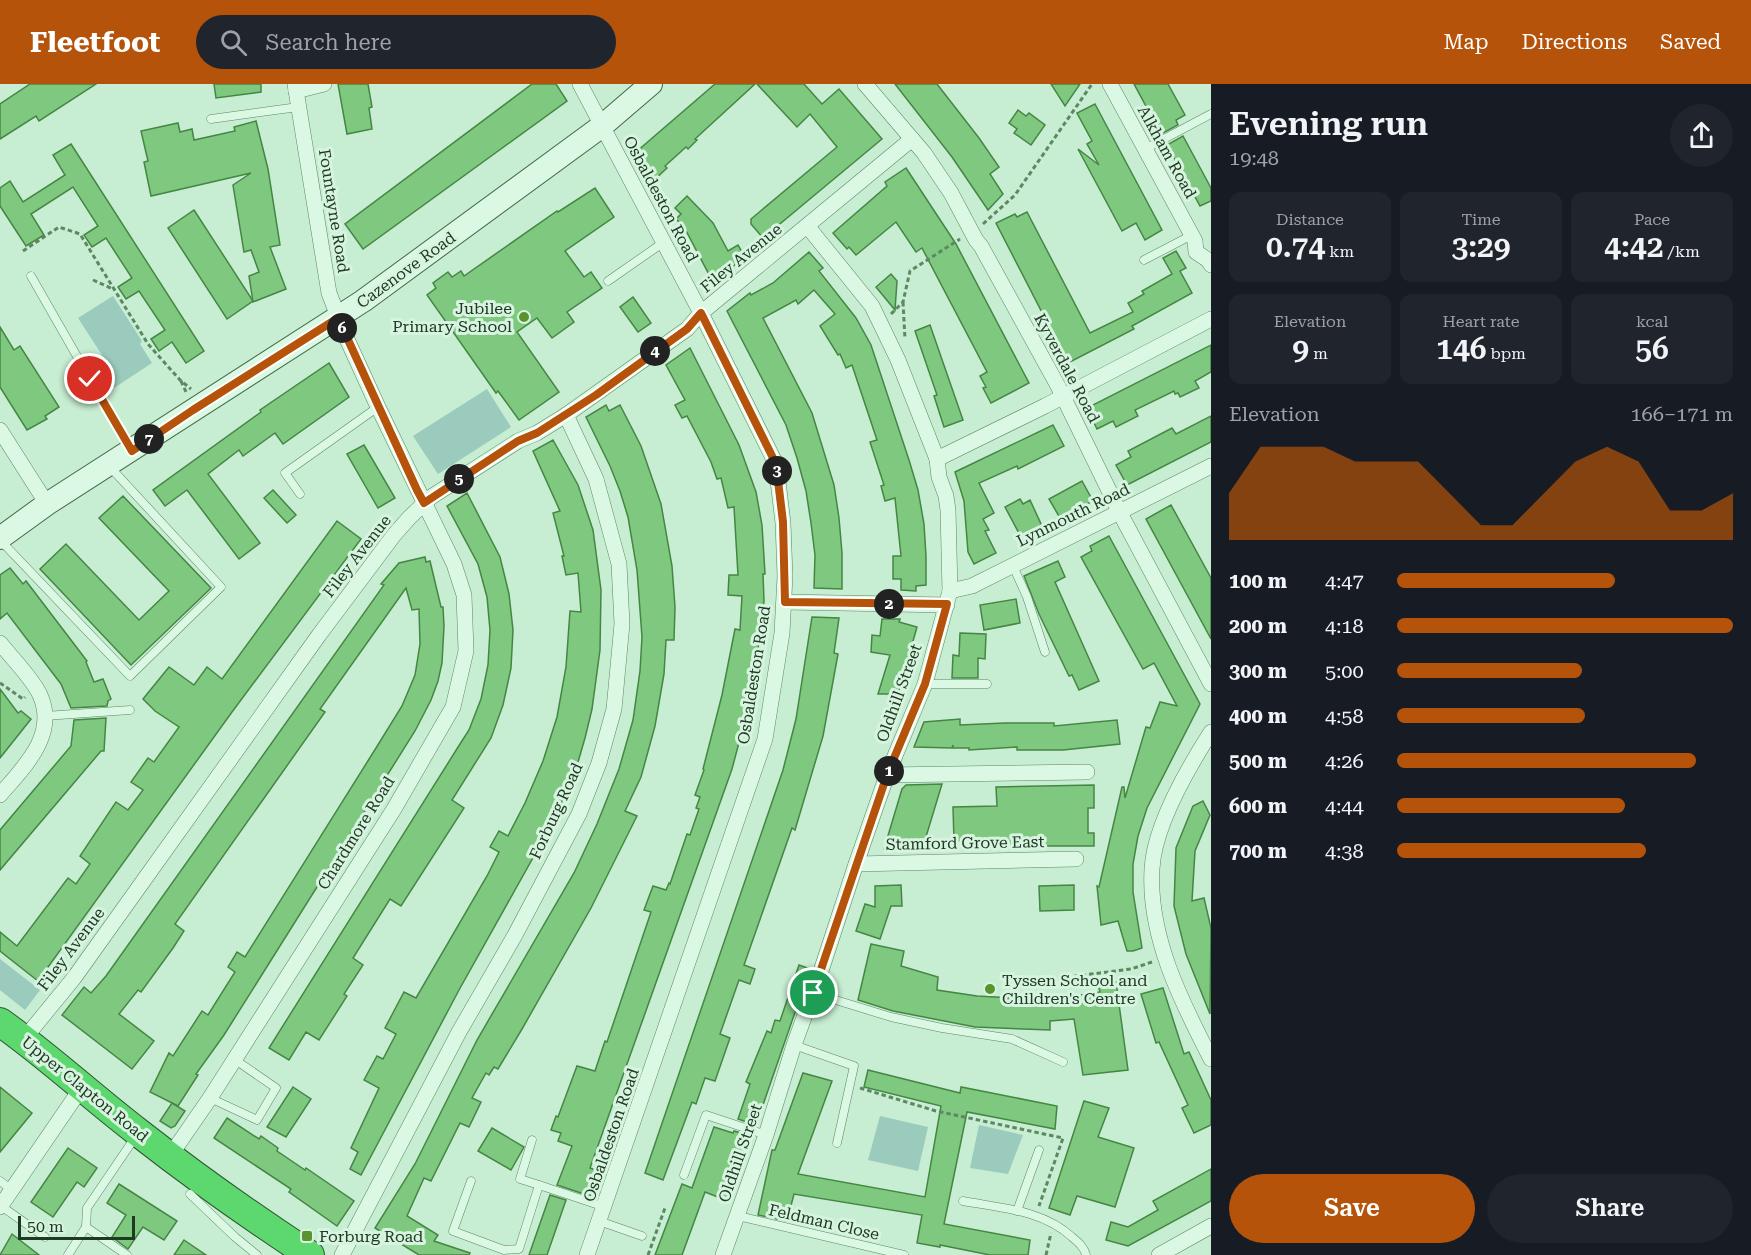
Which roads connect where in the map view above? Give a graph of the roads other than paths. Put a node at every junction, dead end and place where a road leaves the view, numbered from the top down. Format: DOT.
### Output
graph roads {
  1 [pos="324,84"];
  2 [pos="580,84"];
  3 [pos="651,84"];
  4 [pos="865,84"];
  5 [pos="1110,84"];
  6 [pos="295,87"];
  7 [pos="298,107"];
  8 [pos="1211,114"];
  9 [pos="211,119"];
  10 [pos="602,126"];
  11 [pos="912,139"];
  12 [pos="1145,149"];
  13 [pos="808,227"];
  14 [pos="1192,234"];
  15 [pos="664,242"];
  16 [pos="1144,260"];
  17 [pos="1211,265"];
  18 [pos="31,276"];
  19 [pos="608,281"];
  20 [pos="701,313"];
  21 [pos="338,318"];
  22 [pos="1211,319"];
  23 [pos="1063,396"];
  24 [pos="378,407"];
  25 [pos="566,416"];
  26 [pos="0,430"];
  27 [pos="132,451"];
  28 [pos="937,459"];
  29 [pos="109,465"];
  30 [pos="1211,466"];
  31 [pos="300,494"];
  32 [pos="424,503"];
  33 [pos="47,504"];
  34 [pos="1120,513"];
  35 [pos="0,539"];
  36 [pos="1013,566"];
  37 [pos="948,598"];
  38 [pos="785,602"];
  39 [pos="0,643"];
  40 [pos="1045,652"];
  41 [pos="925,684"];
  42 [pos="987,684"];
  43 [pos="1211,684"];
  44 [pos="130,710"];
  45 [pos="45,716"];
  46 [pos="1211,732"];
  47 [pos="1087,772"];
  48 [pos="887,775"];
  49 [pos="0,795"];
  50 [pos="1076,859"];
  51 [pos="856,864"];
  52 [pos="813,993"];
  53 [pos="0,1022"];
  54 [pos="24,1039"];
  55 [pos="794,1045"];
  56 [pos="234,1059"];
  57 [pos="1211,1059"];
  58 [pos="1063,1062"];
  59 [pos="82,1087"];
  60 [pos="210,1098"];
  61 [pos="138,1133"];
  62 [pos="766,1135"];
  63 [pos="532,1140"];
  64 [pos="837,1143"];
  65 [pos="1039,1150"];
  66 [pos="170,1156"];
  67 [pos="684,1174"];
  68 [pos="471,1181"];
  69 [pos="6,1185"];
  70 [pos="539,1185"];
  71 [pos="190,1194"];
  72 [pos="963,1201"];
  73 [pos="0,1207"];
  74 [pos="1017,1211"];
  75 [pos="602,1214"];
  76 [pos="738,1216"];
  77 [pos="1211,1226"];
  78 [pos="86,1227"];
  79 [pos="642,1236"];
  80 [pos="45,1237"];
  81 [pos="68,1255"];
  82 [pos="126,1255"];
  83 [pos="257,1255"];
  84 [pos="310,1255"];
  85 [pos="342,1255"];
  86 [pos="587,1255"];
  87 [pos="723,1255"];
  88 [pos="904,1255"];
  89 [pos="1086,1255"];
  90 [pos="1158,1255"];
  1 -- 6 [label="street"];
  2 -- 10 [label="street, Osbaldeston Road"];
  3 -- 10 [label="street, Cazenove Road"];
  4 -- 11 [label="street, Kyverdale Road"];
  5 -- 12 [label="street, Alkham Road"];
  6 -- 7 [label="street, Fountayne Road"];
  7 -- 9 [label="lane"];
  7 -- 21 [label="street, Fountayne Road"];
  8 -- 12 [label="lane"];
  10 -- 15 [label="street, Osbaldeston Road"];
  10 -- 21 [label="street, Cazenove Road"];
  11 -- 13 [label="street, Filey Avenue"];
  11 -- 23 [label="street, Kyverdale Road"];
  12 -- 14 [label="street, Alkham Road"];
  13 -- 20 [label="street, Filey Avenue"];
  13 -- 28 [label="street, Oldhill Street"];
  14 -- 16 [label="lane"];
  14 -- 17 [label="street, Alkham Road"];
  15 -- 19 [label="lane"];
  15 -- 20 [label="street, Osbaldeston Road"];
  18 -- 27 [label="lane"];
  20 -- 25 [label="street, Filey Avenue"];
  20 -- 38 [label="street, Osbaldeston Road"];
  21 -- 24 [label="street, Fountayne Road"];
  21 -- 27 [label="street, Cazenove Road"];
  22 -- 23 [label="street"];
  23 -- 28 [label="street"];
  23 -- 34 [label="street, Kyverdale Road"];
  24 -- 31 [label="lane"];
  24 -- 32 [label="street, Fountayne Road"];
  25 -- 32 [label="street, Filey Avenue"];
  25 -- 85 [label="street, Forburg Road"];
  26 -- 33 [label="street"];
  27 -- 29 [label="street, Cazenove Road"];
  28 -- 37 [label="street, Oldhill Street"];
  29 -- 33 [label="street, Cazenove Road"];
  29 -- 35 [label="lane"];
  30 -- 34 [label="street, Lynmouth Road"];
  32 -- 54 [label="street, Filey Avenue"];
  32 -- 56 [label="street, Chardmore Road"];
  33 -- 35 [label="street, Cazenove Road"];
  34 -- 36 [label="street, Lynmouth Road"];
  34 -- 43 [label="street, Kyverdale Road"];
  36 -- 37 [label="street, Lynmouth Road"];
  36 -- 40 [label="lane"];
  37 -- 38 [label="street, Lynmouth Road"];
  37 -- 41 [label="street, Oldhill Street"];
  38 -- 75 [label="street, Osbaldeston Road"];
  39 -- 45 [label="street"];
  41 -- 42 [label="lane"];
  41 -- 48 [label="street, Oldhill Street"];
  44 -- 45 [label="lane"];
  45 -- 49 [label="street"];
  46 -- 57 [label="street"];
  47 -- 48 [label="street"];
  48 -- 51 [label="street, Oldhill Street"];
  50 -- 51 [label="street, Stamford Grove East"];
  51 -- 52 [label="street, Oldhill Street"];
  52 -- 55 [label="street, Oldhill Street"];
  52 -- 58 [label="lane"];
  53 -- 54 [label="highway, Upper Clapton Road"];
  54 -- 59 [label="highway, Upper Clapton Road"];
  55 -- 62 [label="street, Oldhill Street"];
  55 -- 64 [label="lane"];
  56 -- 60 [label="street, Chardmore Road"];
  56 -- 60 [label="lane"];
  59 -- 61 [label="highway, Upper Clapton Road"];
  59 -- 69 [label="street"];
  60 -- 66 [label="street, Chardmore Road"];
  61 -- 66 [label="highway, Upper Clapton Road"];
  61 -- 78 [label="lane"];
  62 -- 67 [label="lane"];
  62 -- 76 [label="street, Oldhill Street"];
  63 -- 70 [label="lane"];
  65 -- 74 [label="lane"];
  66 -- 84 [label="highway, Upper Clapton Road"];
  68 -- 70 [label="lane"];
  69 -- 73 [label="street"];
  70 -- 75 [label="lane"];
  71 -- 83 [label="lane"];
  72 -- 74 [label="lane"];
  73 -- 80 [label="lane"];
  74 -- 89 [label="lane"];
  75 -- 79 [label="lane"];
  75 -- 86 [label="street, Osbaldeston Road"];
  76 -- 87 [label="street, Oldhill Street"];
  76 -- 88 [label="lane, Feldman Close"];
  77 -- 90 [label="street"];
  78 -- 81 [label="lane"];
  78 -- 82 [label="lane"];
}
